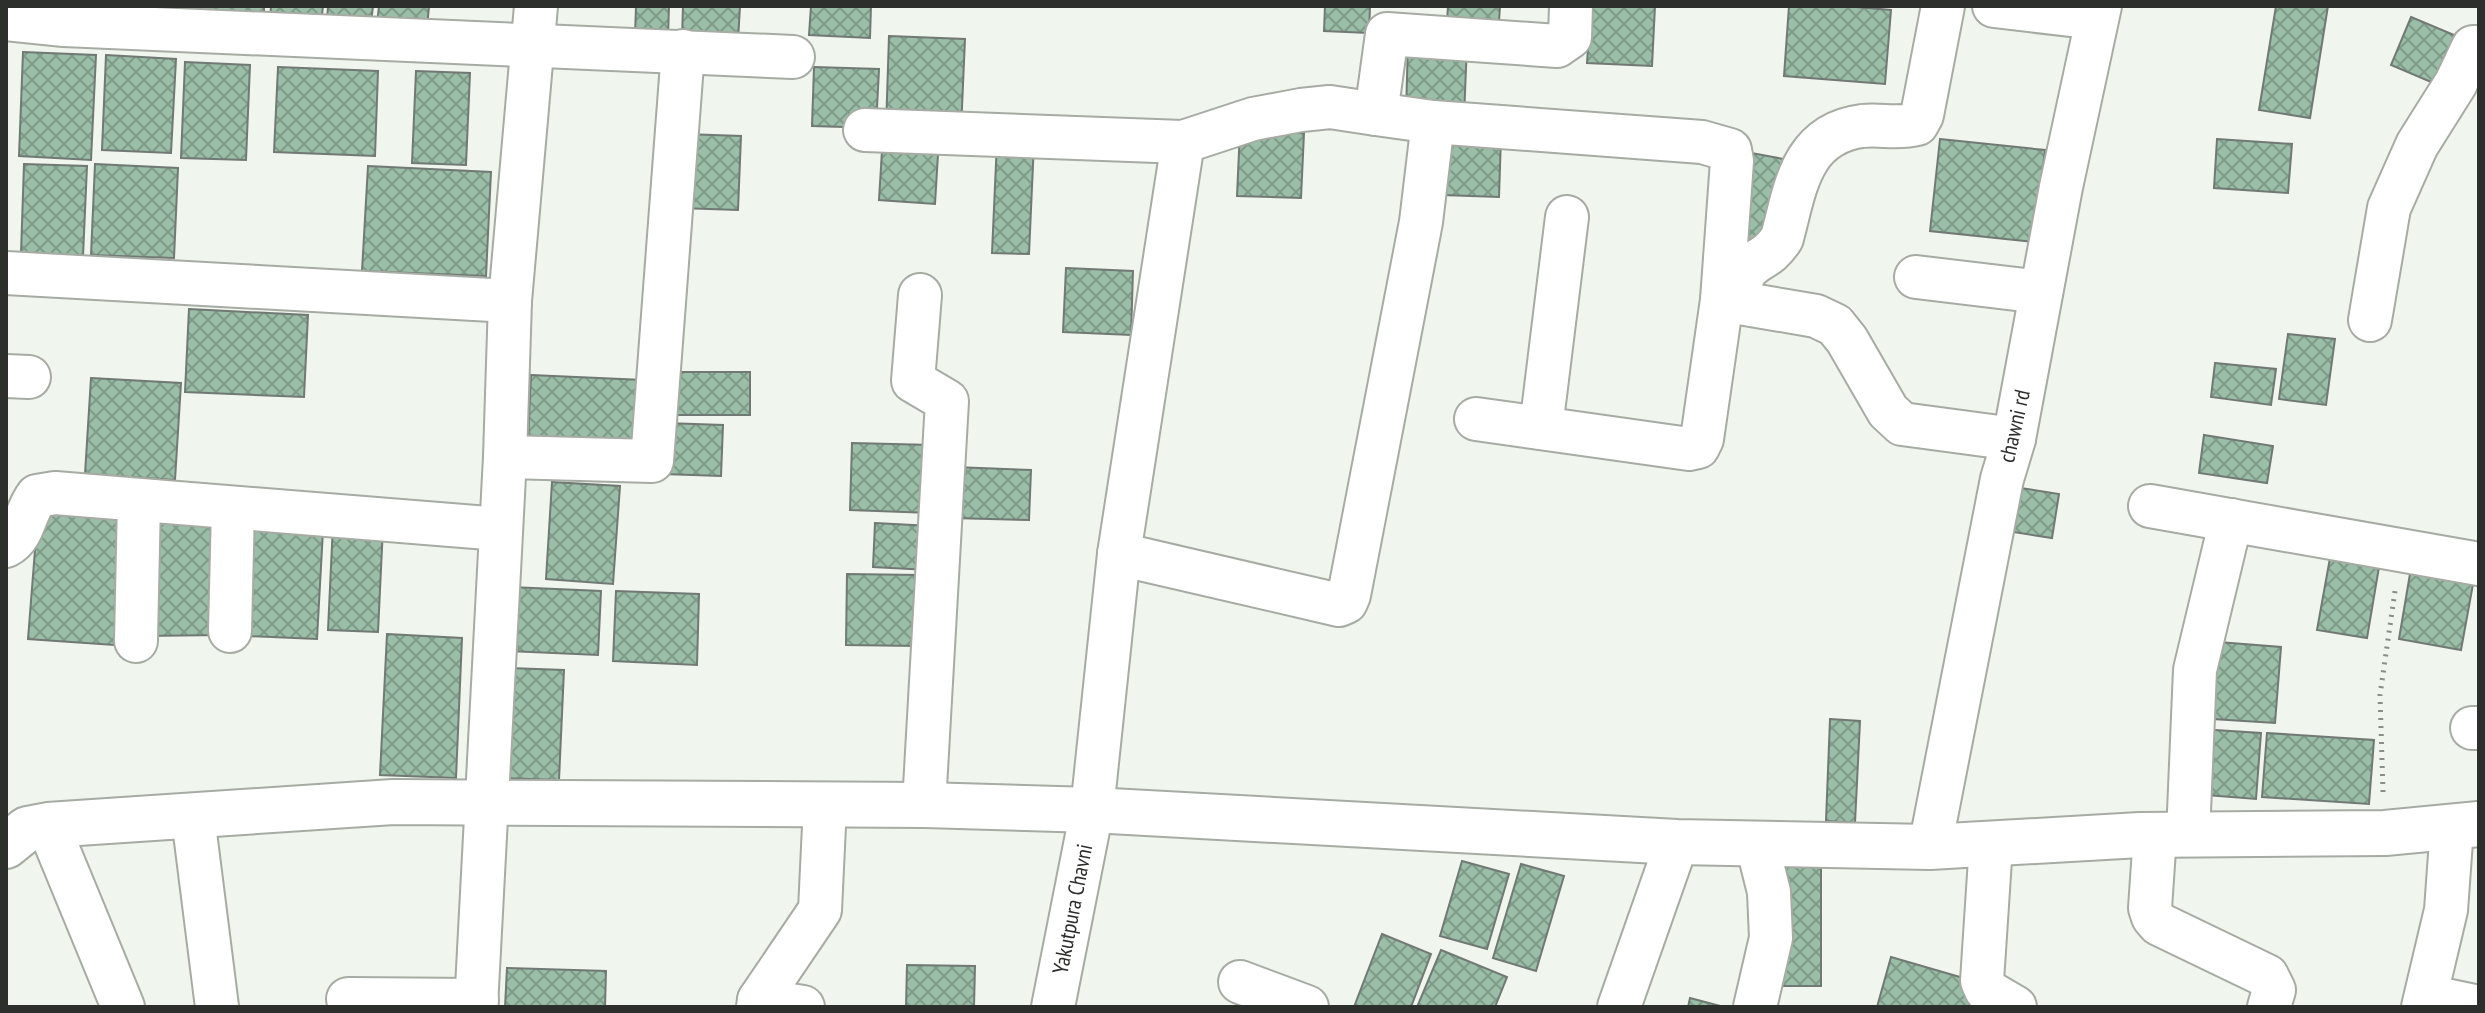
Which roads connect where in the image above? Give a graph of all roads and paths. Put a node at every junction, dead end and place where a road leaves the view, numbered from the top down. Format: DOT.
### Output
graph roads {
  1 [pos="536,6"];
  2 [pos="1571,6"];
  3 [pos="1943,6"];
  4 [pos="1994,6"];
  5 [pos="2098,12"];
  6 [pos="64,15"];
  7 [pos="6,19"];
  8 [pos="1387,20"];
  9 [pos="534,47"];
  10 [pos="2479,47"];
  11 [pos="683,51"];
  12 [pos="793,57"];
  13 [pos="1376,114"];
  14 [pos="1433,122"];
  15 [pos="865,130"];
  16 [pos="1183,142"];
  17 [pos="1567,217"];
  18 [pos="6,273"];
  19 [pos="1916,277"];
  20 [pos="2041,292"];
  21 [pos="920,295"];
  22 [pos="510,301"];
  23 [pos="1729,301"];
  24 [pos="2370,320"];
  25 [pos="1476,419"];
  26 [pos="1541,428"];
  27 [pos="2014,439"];
  28 [pos="505,457"];
  29 [pos="139,500"];
  30 [pos="2150,506"];
  31 [pos="233,508"];
  32 [pos="2231,520"];
  33 [pos="500,529"];
  34 [pos="6,546"];
  35 [pos="2401,550"];
  36 [pos="1119,554"];
  37 [pos="2479,564"];
  38 [pos="230,631"];
  39 [pos="136,641"];
  40 [pos="486,802"];
  41 [pos="825,805"];
  42 [pos="924,805"];
  43 [pos="1092,810"];
  44 [pos="193,817"];
  45 [pos="48,825"];
  46 [pos="2465,826"];
  47 [pos="2385,833"];
  48 [pos="2171,835"];
  49 [pos="1677,842"];
  50 [pos="1757,844"];
  51 [pos="1991,844"];
  52 [pos="6,846"];
  53 [pos="1930,847"];
  54 [pos="1240,982"];
  55 [pos="348,999"];
  56 [pos="2425,1001"];
  57 [pos="759,1003"];
  58 [pos="476,1004"];
  59 [pos="123,1007"];
  60 [pos="217,1007"];
  61 [pos="803,1007"];
  62 [pos="1053,1007"];
  63 [pos="1306,1007"];
  64 [pos="1619,1007"];
  65 [pos="1755,1007"];
  66 [pos="2015,1007"];
  67 [pos="2269,1007"];
  68 [pos="2479,1007"];
  1 -- 9 [label="street"];
  2 -- 8 [label="street"];
  3 -- 23 [label="street"];
  4 -- 5 [label="street"];
  5 -- 20 [label="street, chawni rd"];
  6 -- 7 [label="street"];
  6 -- 9 [label="street"];
  8 -- 13 [label="street"];
  9 -- 11 [label="street"];
  9 -- 22 [label="street"];
  10 -- 24 [label="street"];
  11 -- 12 [label="street"];
  11 -- 28 [label="street"];
  13 -- 14 [label="street"];
  13 -- 16 [label="street"];
  14 -- 23 [label="street"];
  14 -- 36 [label="street"];
  15 -- 16 [label="street"];
  16 -- 36 [label="street, Yakutpura Chavni"];
  17 -- 26 [label="street"];
  18 -- 22 [label="street"];
  19 -- 20 [label="street"];
  20 -- 27 [label="street, chawni rd"];
  21 -- 42 [label="street"];
  22 -- 28 [label="street"];
  23 -- 26 [label="street"];
  23 -- 27 [label="street"];
  25 -- 26 [label="street"];
  27 -- 53 [label="street, chawni rd"];
  28 -- 33 [label="street"];
  29 -- 31 [label="street"];
  29 -- 34 [label="street"];
  29 -- 39 [label="street"];
  30 -- 32 [label="street"];
  31 -- 33 [label="street"];
  31 -- 38 [label="street"];
  32 -- 35 [label="street"];
  32 -- 48 [label="street"];
  33 -- 40 [label="street"];
  35 -- 37 [label="street"];
  35 -- 47 [label="path"];
  36 -- 43 [label="street, Yakutpura Chavni"];
  40 -- 41 [label="street"];
  40 -- 44 [label="street"];
  40 -- 58 [label="street"];
  41 -- 42 [label="street"];
  41 -- 57 [label="street"];
  42 -- 43 [label="street"];
  43 -- 49 [label="street"];
  43 -- 62 [label="street, Yakutpura Chavni"];
  44 -- 45 [label="street"];
  44 -- 60 [label="street"];
  45 -- 52 [label="street"];
  45 -- 59 [label="street"];
  46 -- 47 [label="street"];
  46 -- 56 [label="street"];
  47 -- 48 [label="street"];
  48 -- 51 [label="street"];
  48 -- 67 [label="street"];
  49 -- 50 [label="street"];
  49 -- 64 [label="street"];
  50 -- 53 [label="street"];
  50 -- 65 [label="street"];
  51 -- 53 [label="street"];
  51 -- 66 [label="street"];
  54 -- 63 [label="street"];
  55 -- 58 [label="street"];
  56 -- 68 [label="street"];
  57 -- 61 [label="street"];
}
